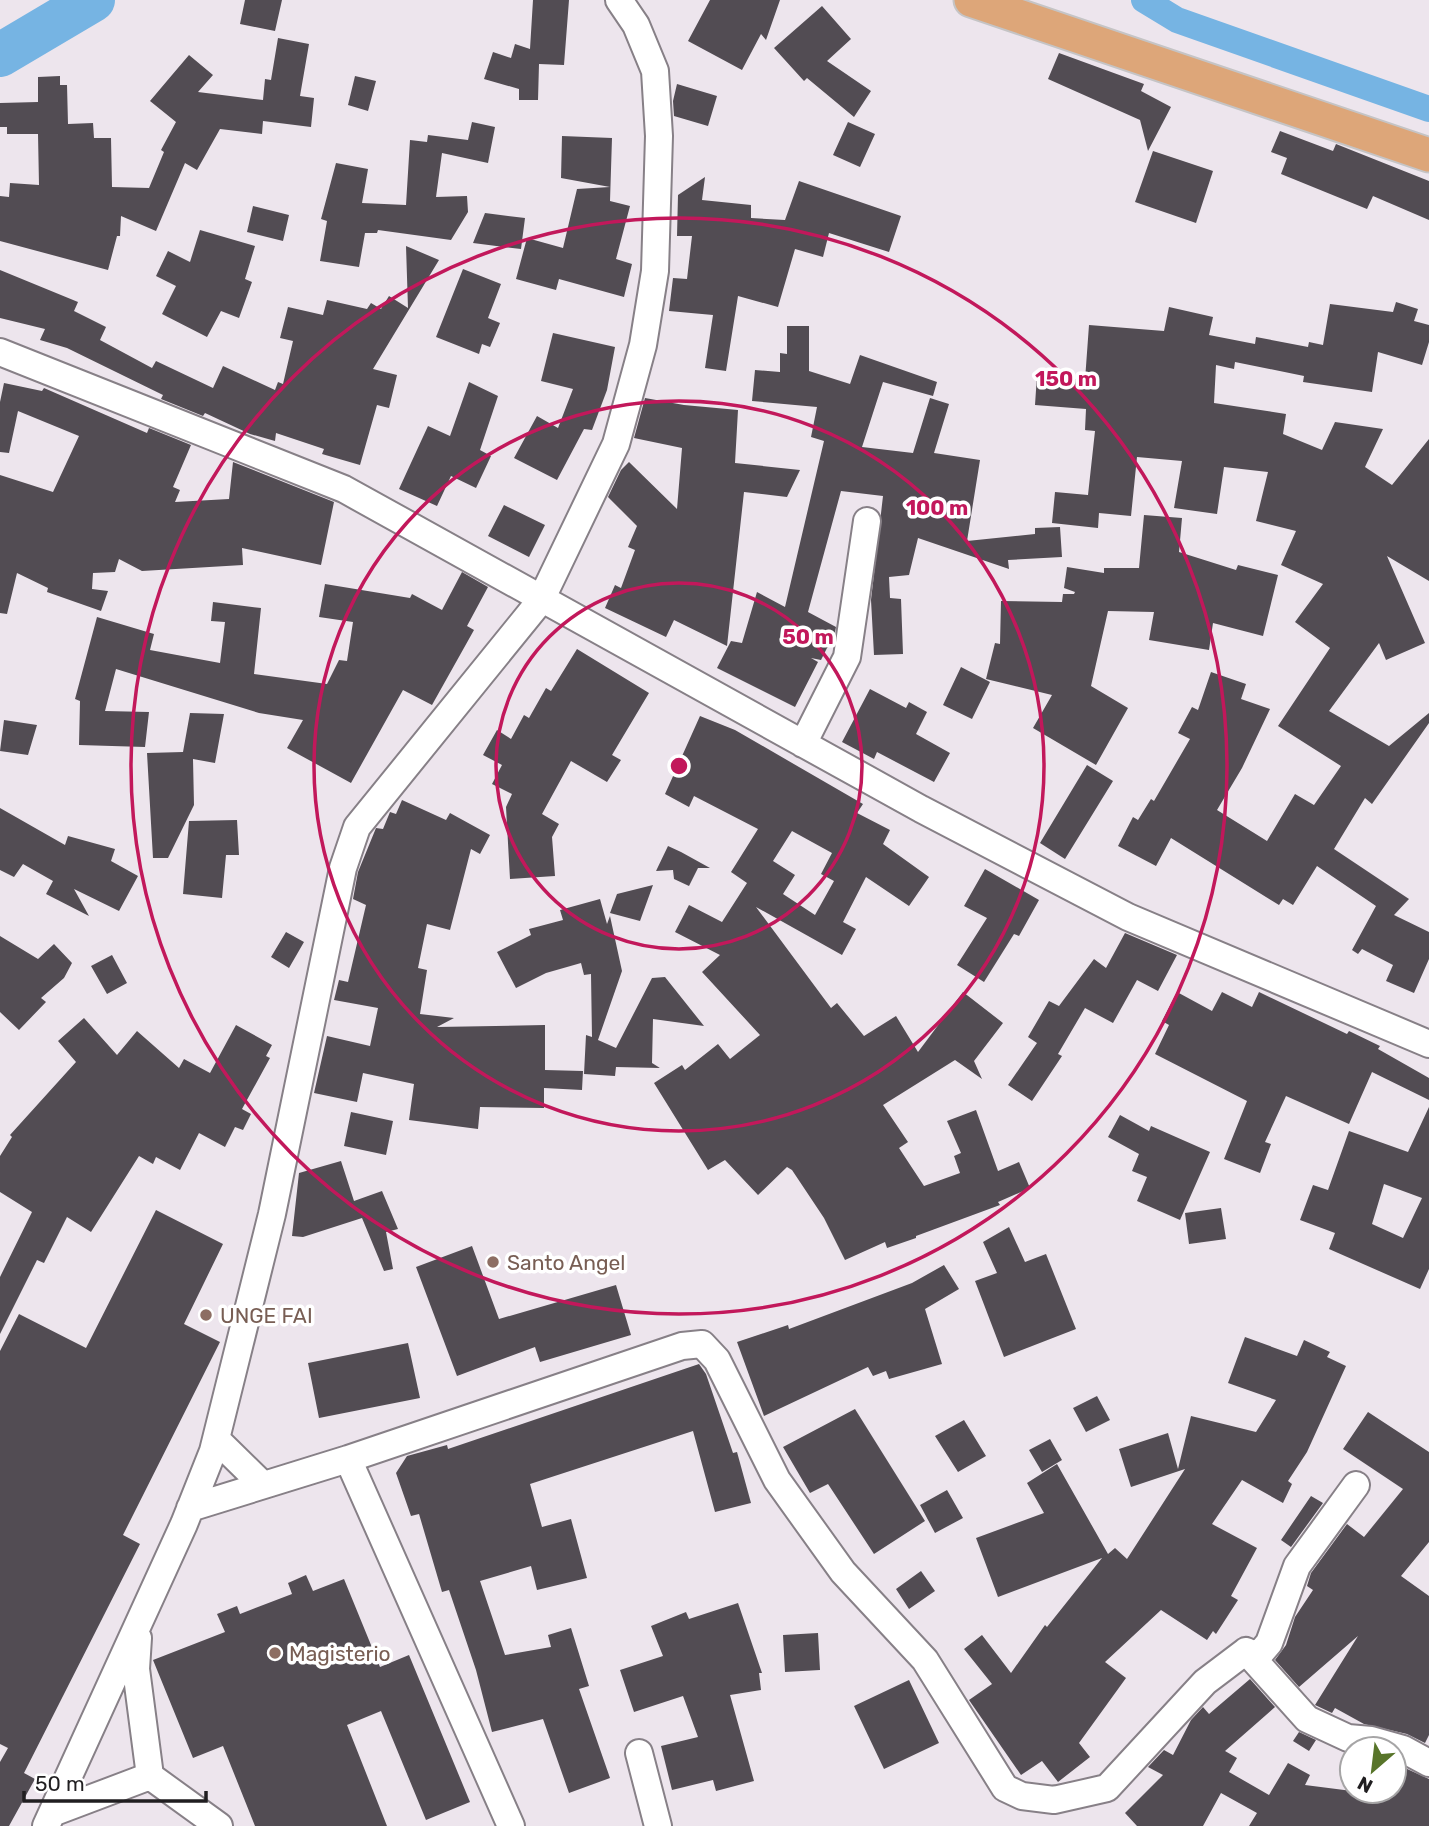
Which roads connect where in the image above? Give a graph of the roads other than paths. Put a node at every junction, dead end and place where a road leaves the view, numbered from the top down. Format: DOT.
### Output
graph roads {
  1 [pos="619,0"];
  2 [pos="971,0"];
  3 [pos="1429,155"];
  4 [pos="0,352"];
  5 [pos="867,522"];
  6 [pos="541,600"];
  7 [pos="803,744"];
  8 [pos="1429,1044"];
  9 [pos="216,1439"];
  10 [pos="348,1459"];
  11 [pos="263,1485"];
  12 [pos="1356,1485"];
  13 [pos="190,1508"];
  14 [pos="139,1622"];
  15 [pos="1246,1651"];
  16 [pos="639,1753"];
  17 [pos="1429,1763"];
  18 [pos="150,1776"];
  19 [pos="49,1820"];
  20 [pos="219,1826"];
  21 [pos="511,1826"];
  22 [pos="658,1826"];
  1 -- 6 [label="street"];
  2 -- 3 [label="main road"];
  4 -- 6 [label="street"];
  5 -- 7 [label="street"];
  6 -- 7 [label="street"];
  6 -- 9 [label="street"];
  7 -- 8 [label="street"];
  9 -- 11 [label="street"];
  9 -- 13 [label="street"];
  10 -- 11 [label="street"];
  10 -- 15 [label="street"];
  10 -- 21 [label="street"];
  11 -- 13 [label="street"];
  12 -- 15 [label="street"];
  13 -- 14 [label="street"];
  14 -- 18 [label="street"];
  14 -- 19 [label="street"];
  15 -- 17 [label="street"];
  16 -- 22 [label="street"];
  18 -- 19 [label="street"];
  18 -- 20 [label="street"];
}
